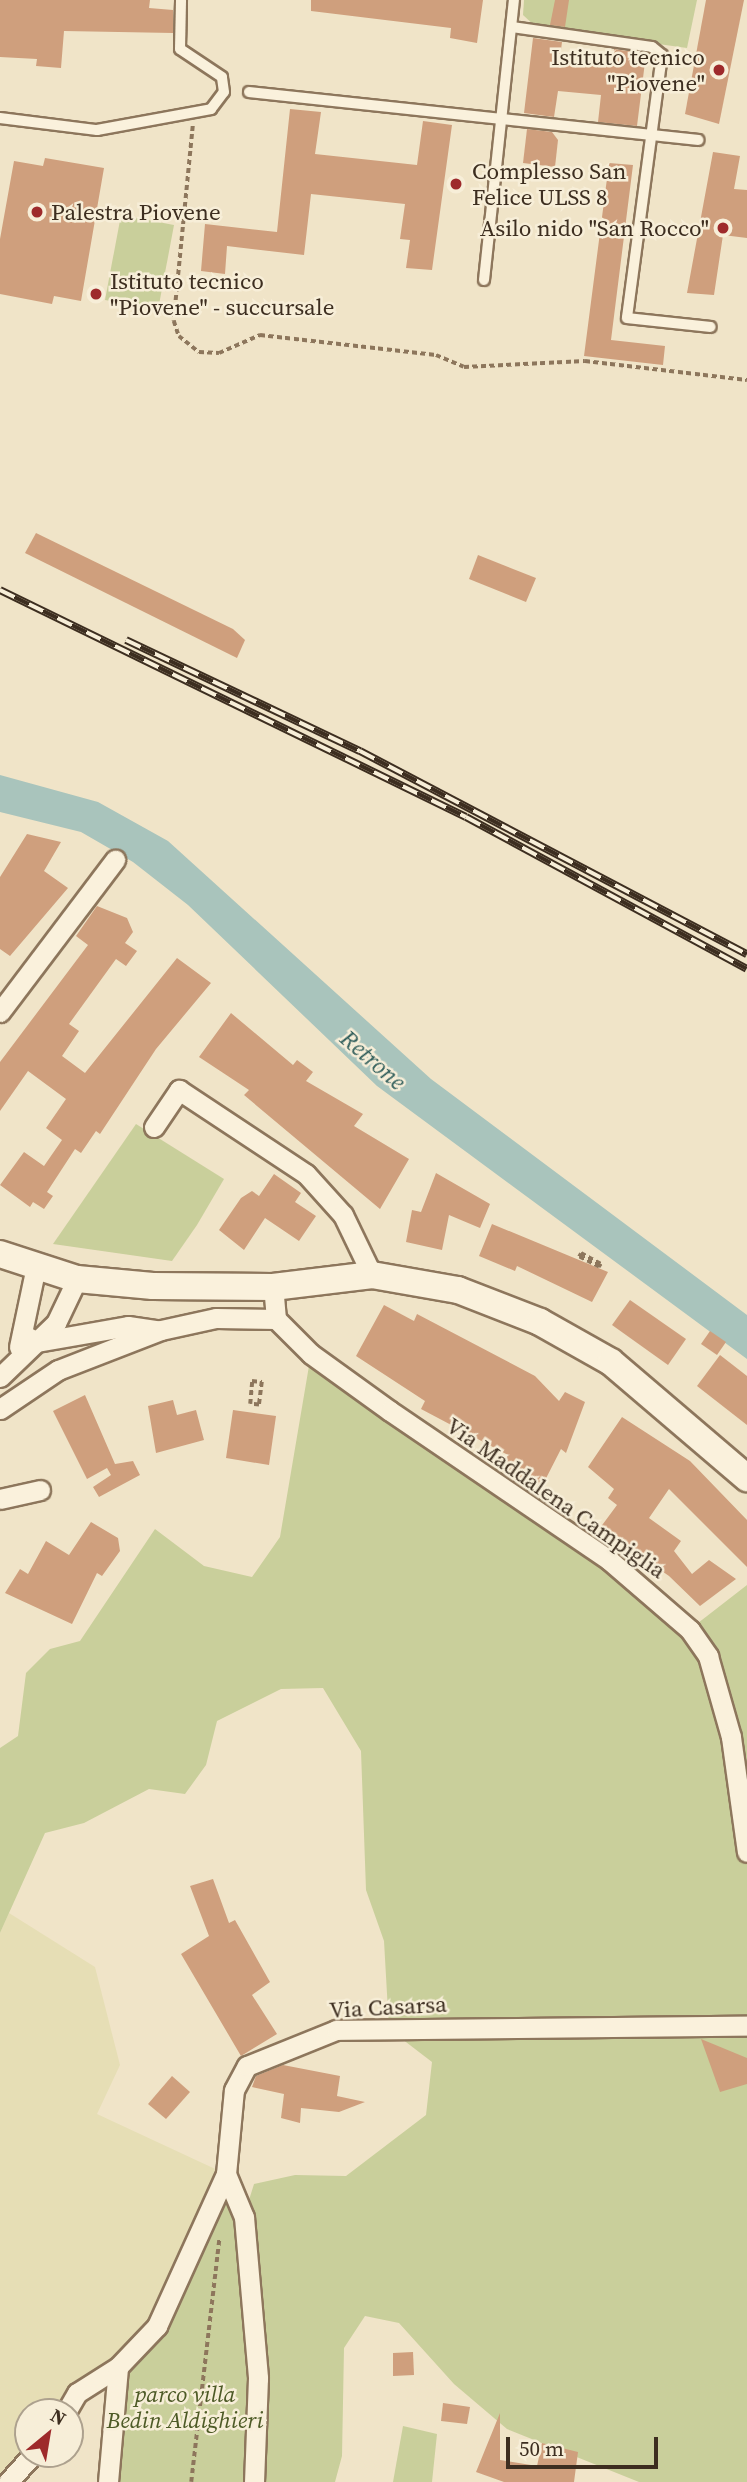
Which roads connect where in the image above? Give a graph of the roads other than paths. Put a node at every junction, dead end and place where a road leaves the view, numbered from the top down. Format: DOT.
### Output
graph roads {
  1 [pos="181,0"];
  2 [pos="514,0"];
  3 [pos="512,27"];
  4 [pos="249,92"];
  5 [pos="0,118"];
  6 [pos="503,119"];
  7 [pos="651,135"];
  8 [pos="698,140"];
  9 [pos="484,280"];
  10 [pos="710,327"];
  11 [pos="115,860"];
  12 [pos="0,1012"];
  13 [pos="154,1128"];
  14 [pos="0,1254"];
  15 [pos="36,1266"];
  16 [pos="372,1275"];
  17 [pos="77,1279"];
  18 [pos="273,1287"];
  19 [pos="276,1319"];
  20 [pos="161,1330"];
  21 [pos="29,1338"];
  22 [pos="0,1377"];
  23 [pos="0,1409"];
  24 [pos="747,1478"];
  25 [pos="40,1490"];
  26 [pos="0,1499"];
  27 [pos="747,1852"];
  28 [pos="747,2026"];
  29 [pos="226,2174"];
  30 [pos="118,2367"];
  31 [pos="74,2398"];
  32 [pos="20,2468"];
  33 [pos="8,2482"];
  34 [pos="108,2482"];
  35 [pos="254,2482"];
  1 -- 5 [label="lane"];
  2 -- 3 [label="lane"];
  3 -- 6 [label="lane"];
  3 -- 7 [label="lane"];
  4 -- 6 [label="lane"];
  6 -- 7 [label="lane"];
  6 -- 9 [label="lane"];
  7 -- 8 [label="lane"];
  7 -- 10 [label="lane"];
  11 -- 12 [label="street"];
  13 -- 16 [label="street"];
  14 -- 15 [label="street"];
  15 -- 17 [label="street"];
  15 -- 21 [label="street"];
  16 -- 18 [label="street"];
  16 -- 24 [label="street"];
  17 -- 18 [label="street"];
  17 -- 21 [label="street"];
  18 -- 19 [label="street"];
  19 -- 20 [label="street"];
  19 -- 27 [label="street, Via Maddalena Campiglia"];
  20 -- 21 [label="street"];
  20 -- 23 [label="street"];
  21 -- 22 [label="street"];
  25 -- 26 [label="street"];
  28 -- 29 [label="street, Via Casarsa"];
  29 -- 30 [label="street, Via Casarsa"];
  29 -- 35 [label="street"];
  30 -- 31 [label="street, Via Casarsa"];
  30 -- 34 [label="street"];
  32 -- 33 [label="street"];
}
